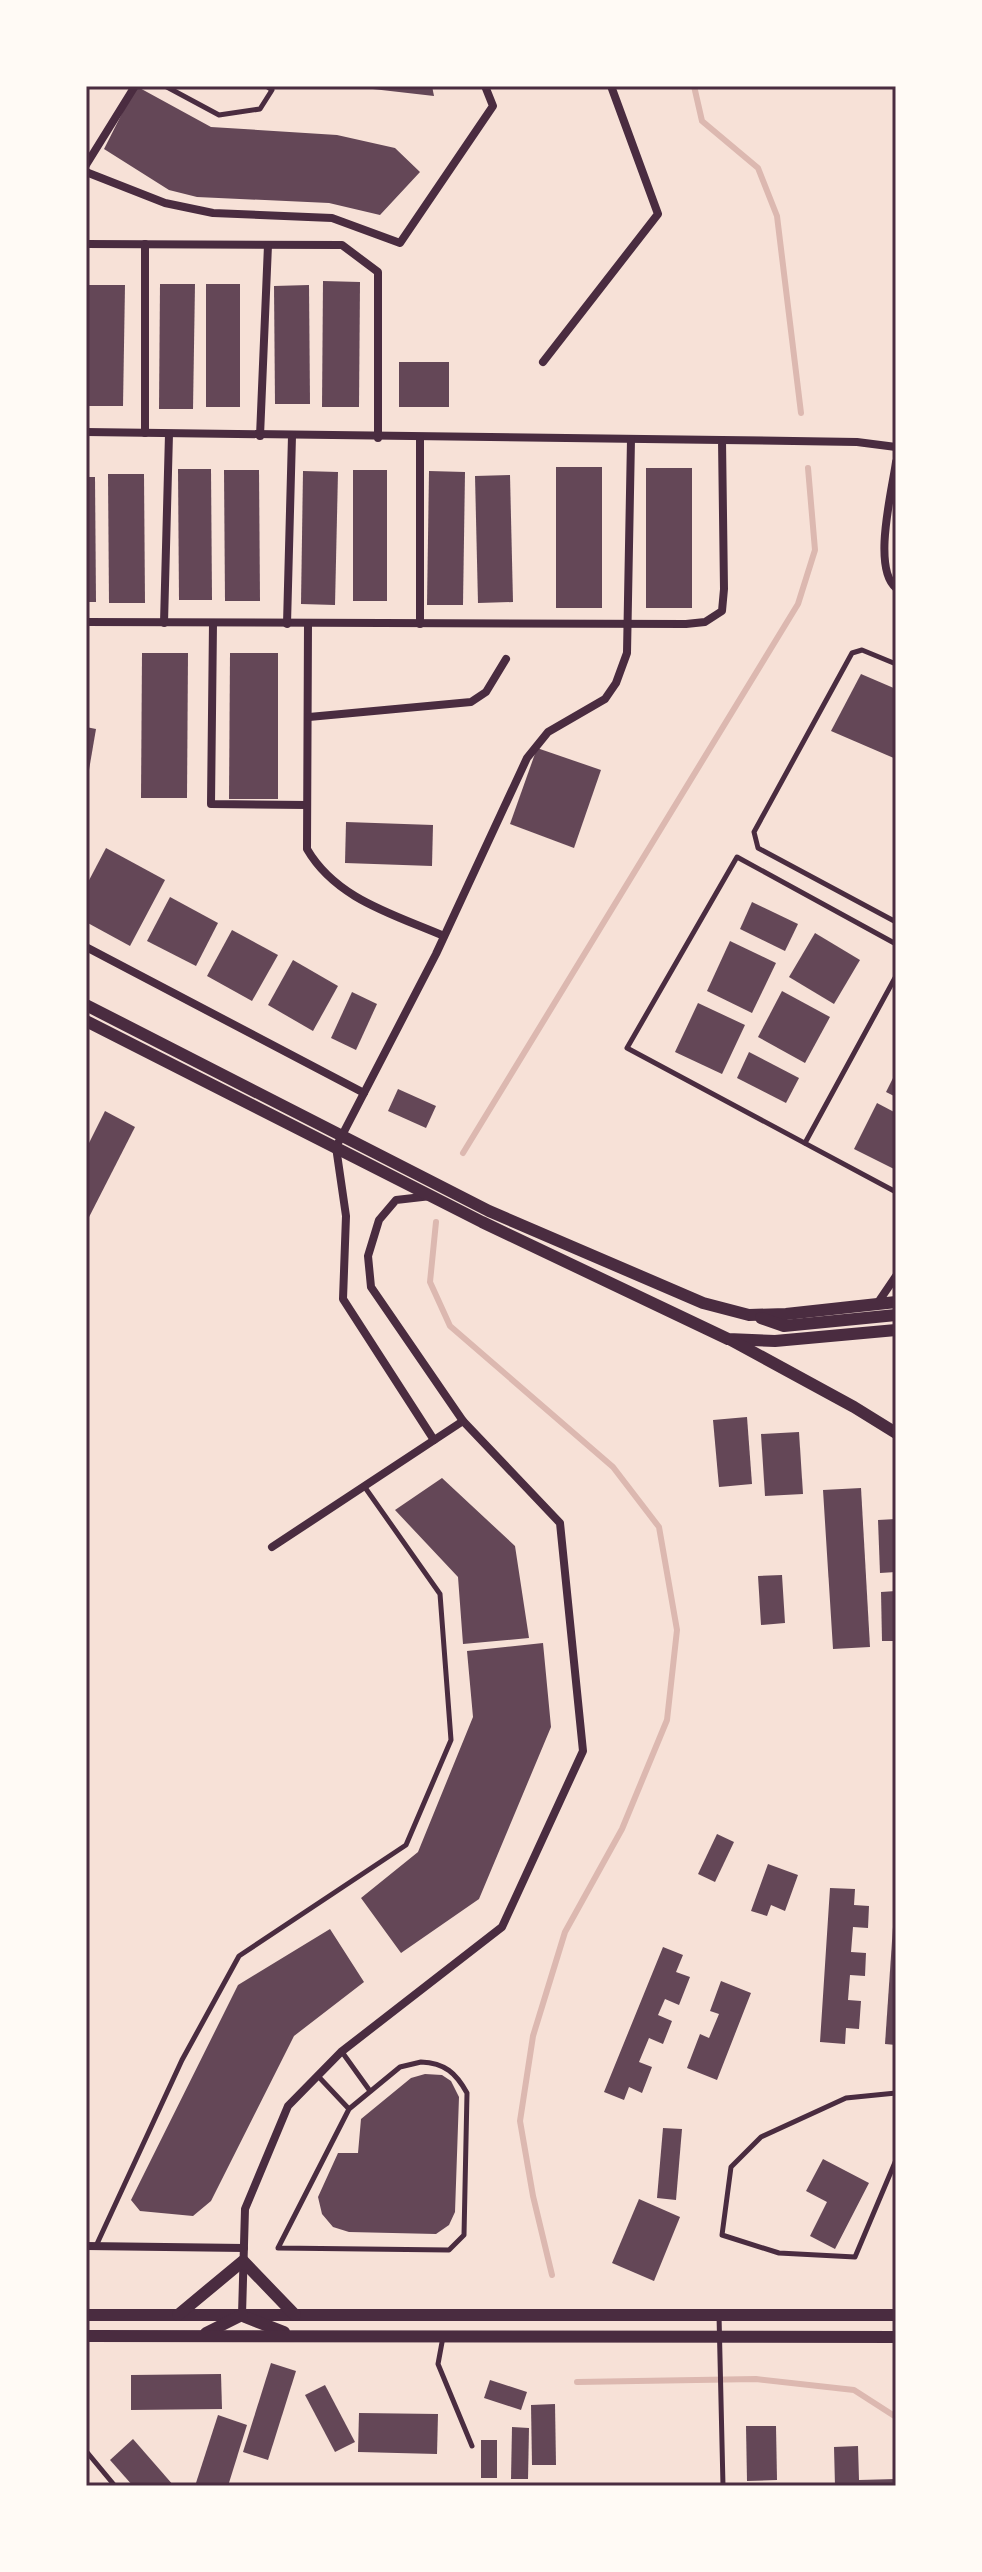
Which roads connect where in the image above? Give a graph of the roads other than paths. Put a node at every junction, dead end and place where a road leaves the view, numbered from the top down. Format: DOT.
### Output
graph roads {
  1 [pos="135,86"];
  2 [pos="165,86"];
  3 [pos="266,86"];
  4 [pos="485,86"];
  5 [pos="611,86"];
  6 [pos="86,165"];
  7 [pos="86,172"];
  8 [pos="86,244"];
  9 [pos="145,244"];
  10 [pos="268,245"];
  11 [pos="543,362"];
  12 [pos="86,432"];
  13 [pos="145,433"];
  14 [pos="169,434"];
  15 [pos="260,436"];
  16 [pos="292,436"];
  17 [pos="378,438"];
  18 [pos="420,438"];
  19 [pos="631,439"];
  20 [pos="722,440"];
  21 [pos="896,447"];
  22 [pos="896,462"];
  23 [pos="896,588"];
  24 [pos="86,622"];
  25 [pos="164,623"];
  26 [pos="213,623"];
  27 [pos="287,624"];
  28 [pos="308,624"];
  29 [pos="420,624"];
  30 [pos="628,624"];
  31 [pos="506,659"];
  32 [pos="896,664"];
  33 [pos="309,717"];
  34 [pos="307,805"];
  35 [pos="896,922"];
  36 [pos="444,936"];
  37 [pos="896,944"];
  38 [pos="86,947"];
  39 [pos="896,976"];
  40 [pos="86,1005"];
  41 [pos="86,1021"];
  42 [pos="364,1093"];
  43 [pos="340,1141"];
  44 [pos="805,1143"];
  45 [pos="896,1192"];
  46 [pos="432,1196"];
  47 [pos="896,1276"];
  48 [pos="896,1302"];
  49 [pos="877,1304"];
  50 [pos="747,1314"];
  51 [pos="896,1315"];
  52 [pos="896,1330"];
  53 [pos="728,1339"];
  54 [pos="463,1421"];
  55 [pos="896,1433"];
  56 [pos="434,1440"];
  57 [pos="364,1486"];
  58 [pos="272,1547"];
  59 [pos="341,2052"];
  60 [pos="317,2074"];
  61 [pos="370,2091"];
  62 [pos="896,2093"];
  63 [pos="349,2109"];
  64 [pos="896,2160"];
  65 [pos="91,2246"];
  66 [pos="243,2255"];
  67 [pos="893,2314"];
  68 [pos="86,2315"];
  69 [pos="178,2315"];
  70 [pos="242,2315"];
  71 [pos="295,2315"];
  72 [pos="719,2315"];
  73 [pos="86,2336"];
  74 [pos="196,2336"];
  75 [pos="301,2336"];
  76 [pos="443,2336"];
  77 [pos="896,2337"];
  78 [pos="720,2340"];
  79 [pos="472,2446"];
  80 [pos="86,2451"];
  81 [pos="115,2486"];
  82 [pos="723,2486"];
  1 -- 6 [label="street"];
  2 -- 3 [label="lane"];
  4 -- 7 [label="street"];
  5 -- 11 [label="street"];
  8 -- 9 [label="street"];
  9 -- 10 [label="street"];
  9 -- 13 [label="street"];
  10 -- 15 [label="street"];
  10 -- 17 [label="street"];
  12 -- 13 [label="street"];
  13 -- 14 [label="street"];
  14 -- 15 [label="street"];
  14 -- 25 [label="street"];
  15 -- 16 [label="street"];
  16 -- 17 [label="street"];
  16 -- 27 [label="street"];
  17 -- 18 [label="street"];
  18 -- 19 [label="street"];
  18 -- 29 [label="street"];
  19 -- 20 [label="street"];
  19 -- 30 [label="street"];
  20 -- 21 [label="street"];
  20 -- 30 [label="street"];
  22 -- 23 [label="street"];
  24 -- 25 [label="street"];
  25 -- 26 [label="street"];
  26 -- 27 [label="street"];
  26 -- 34 [label="street"];
  27 -- 28 [label="street"];
  28 -- 29 [label="street"];
  28 -- 33 [label="street"];
  29 -- 30 [label="street"];
  30 -- 36 [label="street"];
  31 -- 33 [label="street"];
  32 -- 35 [label="lane"];
  33 -- 34 [label="street"];
  34 -- 36 [label="street"];
  36 -- 42 [label="street"];
  37 -- 44 [label="lane"];
  38 -- 42 [label="street"];
  39 -- 44 [label="lane"];
  40 -- 43 [label="street"];
  41 -- 43 [label="street"];
  42 -- 43 [label="street"];
  43 -- 46 [label="street"];
  43 -- 50 [label="street"];
  43 -- 56 [label="street"];
  44 -- 45 [label="lane"];
  46 -- 53 [label="street"];
  46 -- 54 [label="street"];
  47 -- 49 [label="street"];
  48 -- 49 [label="street"];
  49 -- 50 [label="street"];
  50 -- 51 [label="street"];
  52 -- 53 [label="street"];
  53 -- 55 [label="street"];
  54 -- 56 [label="street"];
  54 -- 59 [label="street"];
  56 -- 57 [label="street"];
  57 -- 58 [label="street"];
  57 -- 65 [label="lane"];
  59 -- 60 [label="street"];
  59 -- 61 [label="lane"];
  60 -- 63 [label="lane"];
  60 -- 66 [label="street"];
  61 -- 63 [label="lane"];
  61 -- 63 [label="lane"];
  62 -- 64 [label="lane"];
  65 -- 66 [label="street"];
  66 -- 69 [label="street"];
  66 -- 70 [label="street"];
  66 -- 71 [label="street"];
  67 -- 72 [label="street"];
  68 -- 69 [label="street"];
  69 -- 70 [label="street"];
  70 -- 71 [label="street"];
  70 -- 74 [label="street"];
  70 -- 75 [label="street"];
  71 -- 72 [label="street"];
  72 -- 78 [label="lane"];
  73 -- 74 [label="street"];
  74 -- 75 [label="street"];
  75 -- 76 [label="street"];
  76 -- 78 [label="street"];
  76 -- 79 [label="lane"];
  77 -- 78 [label="street"];
  78 -- 82 [label="lane"];
  80 -- 81 [label="lane"];
}
